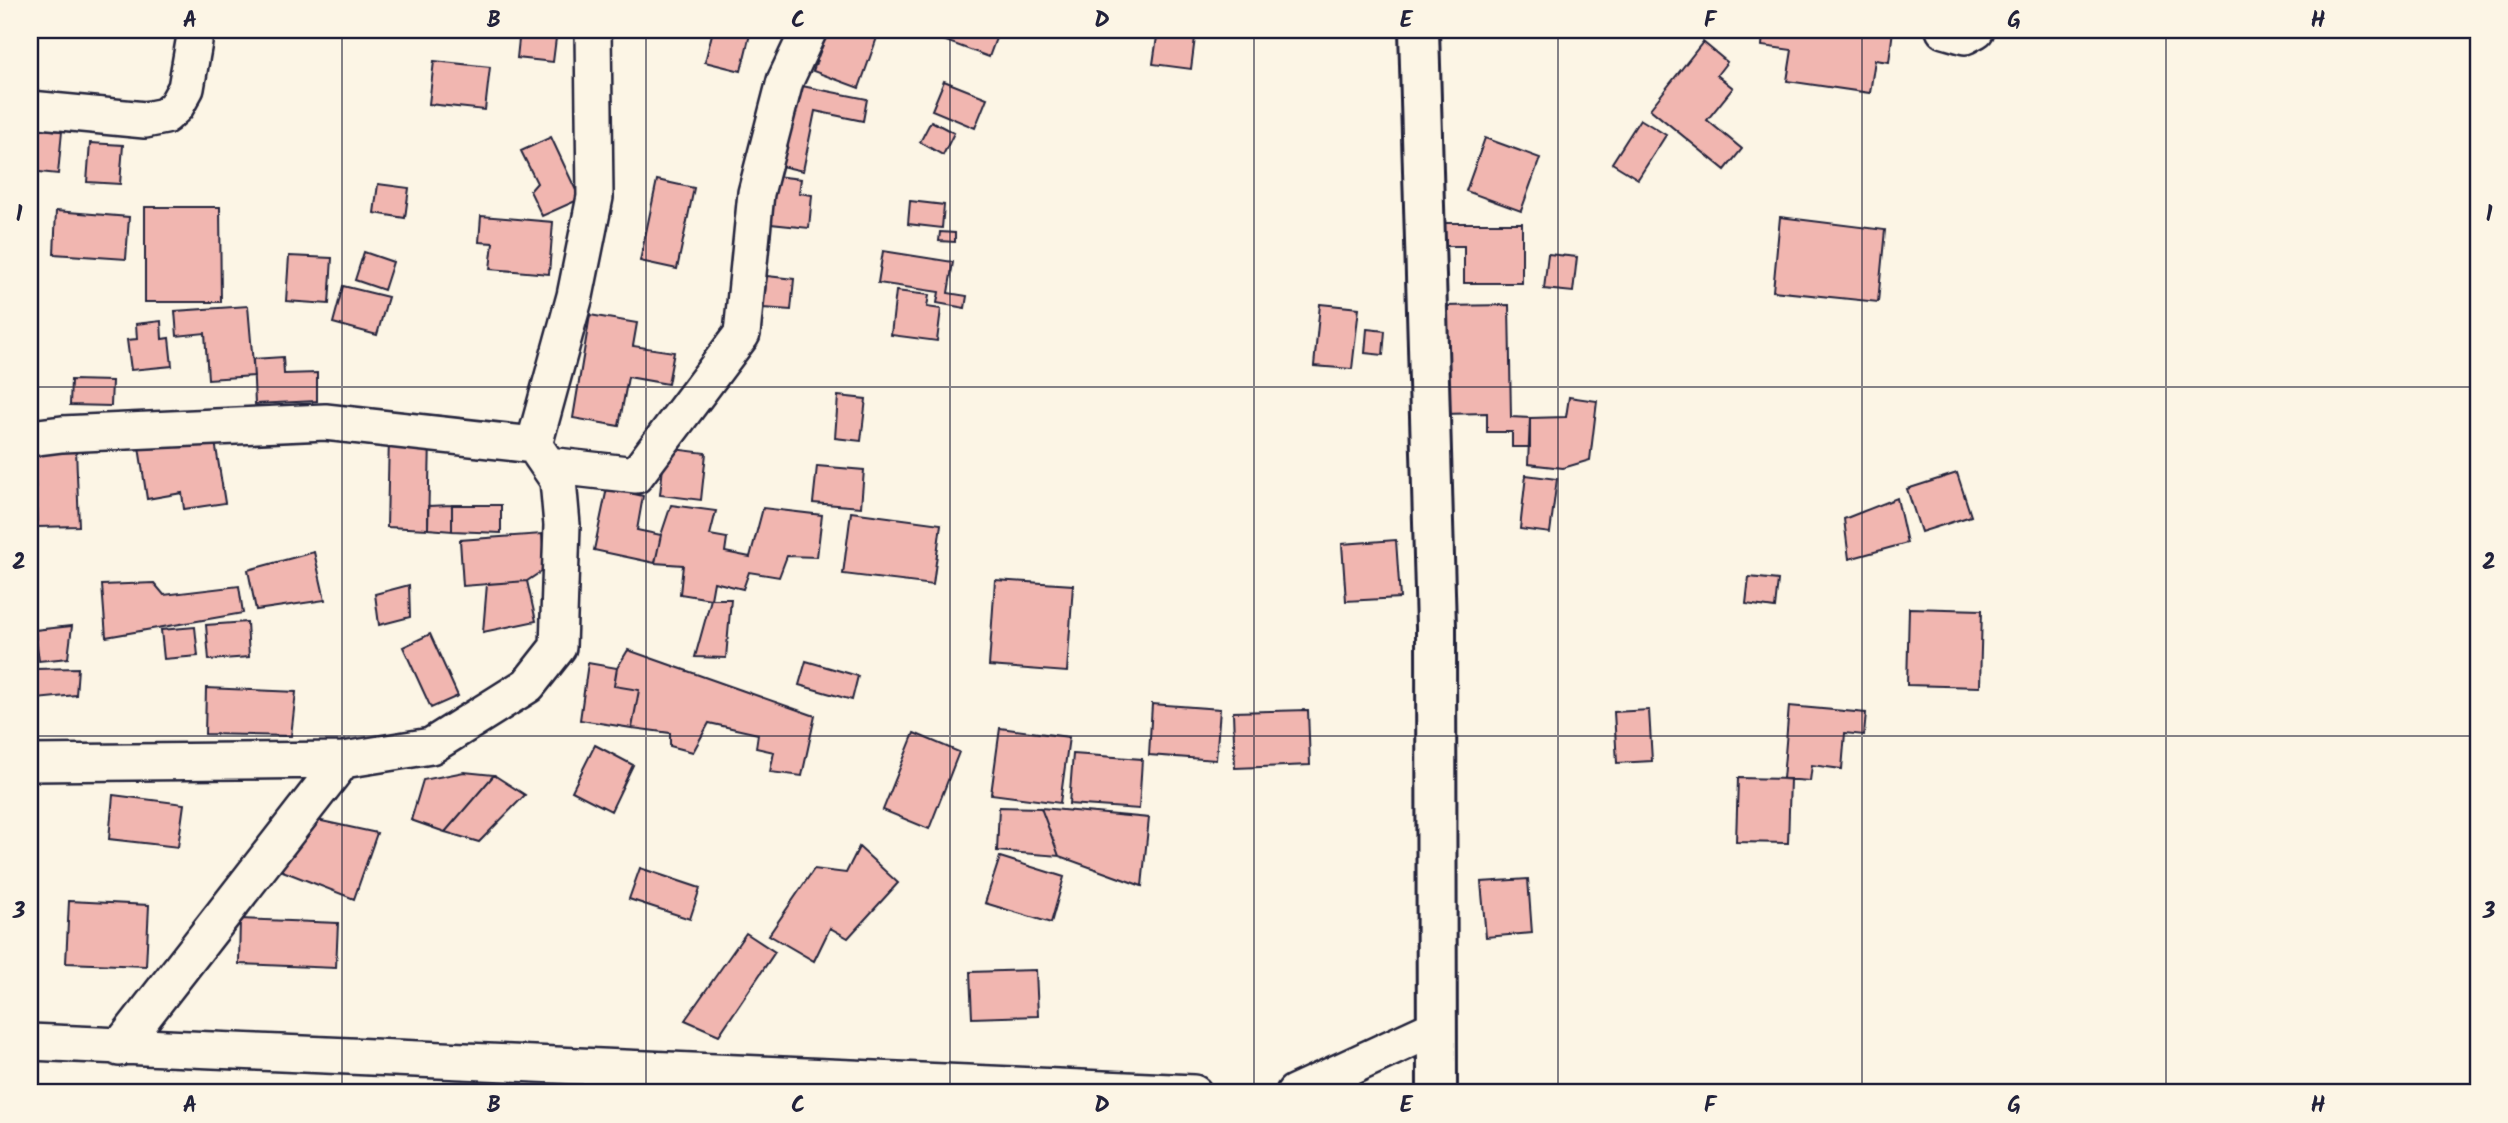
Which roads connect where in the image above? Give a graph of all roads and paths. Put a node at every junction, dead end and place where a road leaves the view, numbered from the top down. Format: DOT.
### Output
graph roads {
  1 [pos="593,30"];
  2 [pos="809,30"];
  3 [pos="1419,30"];
  4 [pos="1944,30"];
  5 [pos="1976,30"];
  6 [pos="194,42"];
  7 [pos="30,109"];
  8 [pos="30,438"];
  9 [pos="541,455"];
  10 [pos="344,760"];
  11 [pos="30,763"];
  12 [pos="1437,1027"];
  13 [pos="30,1042"];
  14 [pos="119,1048"];
  15 [pos="1194,1093"];
  16 [pos="1294,1093"];
  17 [pos="1437,1093"];
  1 -- 9 [label="street"];
  2 -- 9 [label="street"];
  3 -- 12 [label="street"];
  4 -- 5 [label="street"];
  6 -- 7 [label="street"];
  8 -- 9 [label="street"];
  9 -- 10 [label="street"];
  10 -- 11 [label="street"];
  10 -- 14 [label="street"];
  12 -- 16 [label="street"];
  12 -- 17 [label="street"];
  13 -- 14 [label="street"];
  14 -- 15 [label="street"];
}
